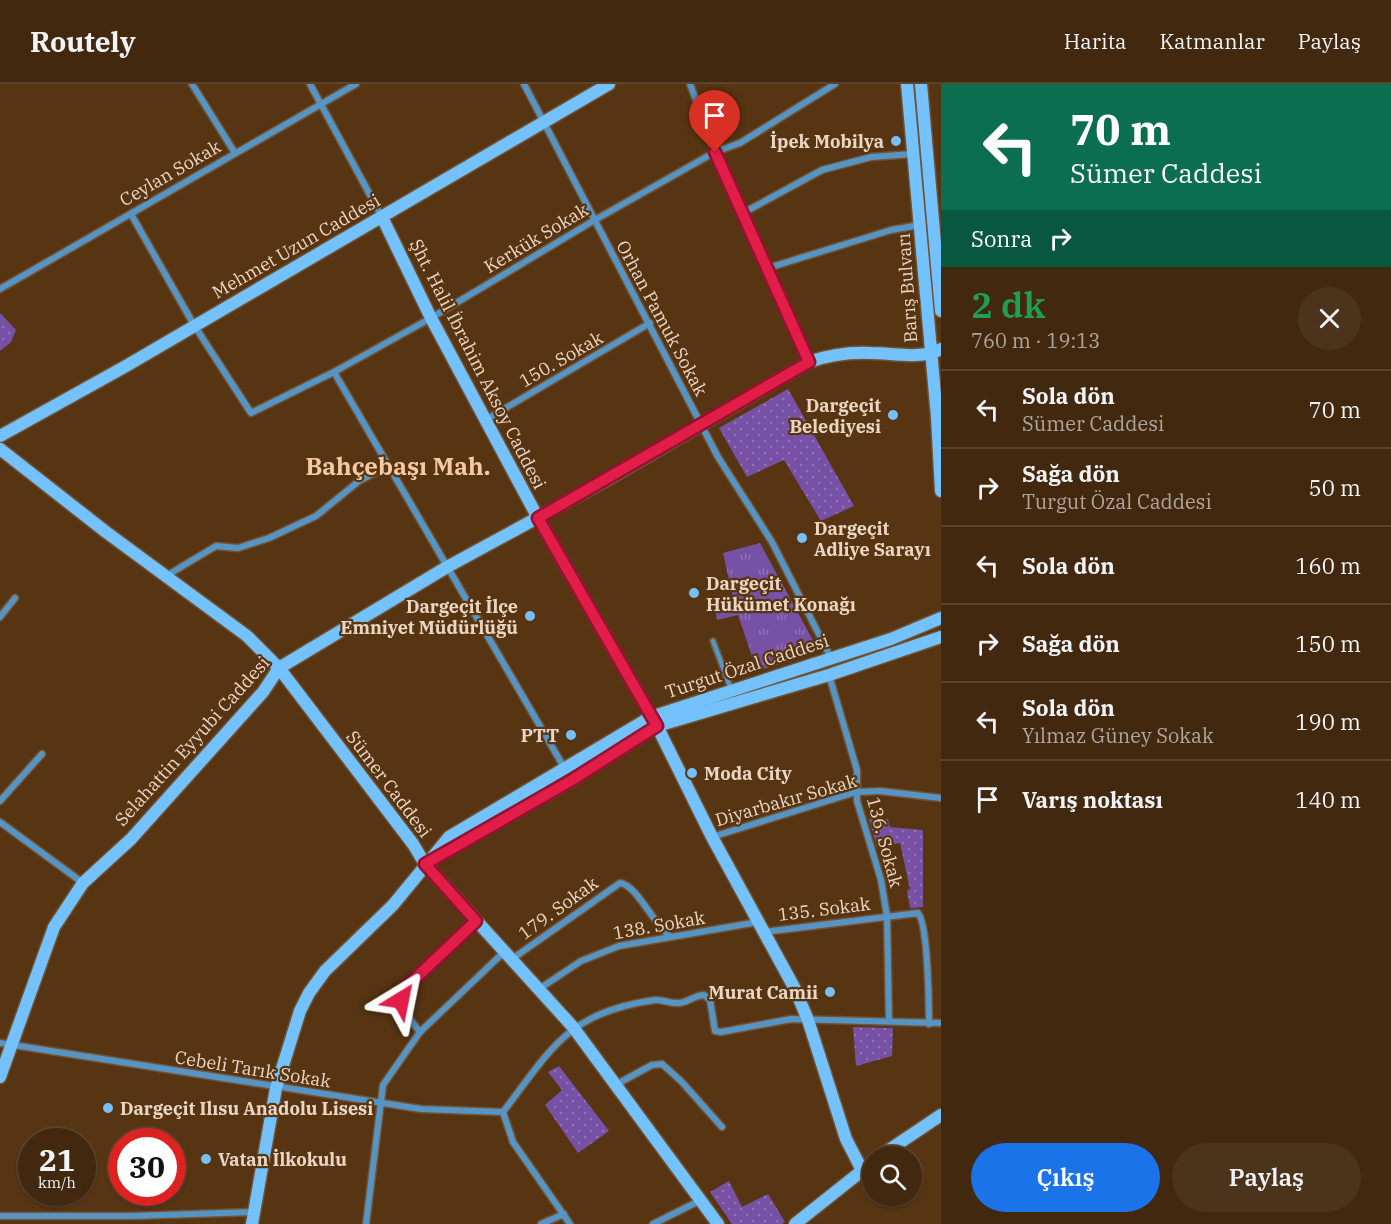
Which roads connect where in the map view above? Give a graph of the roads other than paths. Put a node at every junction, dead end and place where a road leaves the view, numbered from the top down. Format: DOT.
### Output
graph roads {
  1 [pos="192,84"];
  2 [pos="310,84"];
  3 [pos="356,84"];
  4 [pos="524,84"];
  5 [pos="609,84"];
  6 [pos="690,84"];
  7 [pos="835,84"];
  8 [pos="907,84"];
  9 [pos="921,84"];
  10 [pos="320,103"];
  11 [pos="543,123"];
  12 [pos="715,152"];
  13 [pos="235,153"];
  14 [pos="914,154"];
  15 [pos="743,213"];
  16 [pos="131,214"];
  17 [pos="382,217"];
  18 [pos="593,220"];
  19 [pos="938,224"];
  20 [pos="921,225"];
  21 [pos="768,268"];
  22 [pos="0,289"];
  23 [pos="941,311"];
  24 [pos="431,318"];
  25 [pos="650,323"];
  26 [pos="194,325"];
  27 [pos="935,352"];
  28 [pos="809,362"];
  29 [pos="334,372"];
  30 [pos="939,416"];
  31 [pos="487,419"];
  32 [pos="702,425"];
  33 [pos="0,436"];
  34 [pos="0,449"];
  35 [pos="389,465"];
  36 [pos="941,490"];
  37 [pos="538,518"];
  38 [pos="447,567"];
  39 [pos="166,576"];
  40 [pos="15,597"];
  41 [pos="0,617"];
  42 [pos="941,618"];
  43 [pos="941,637"];
  44 [pos="713,641"];
  45 [pos="831,658"];
  46 [pos="279,668"];
  47 [pos="829,675"];
  48 [pos="731,690"];
  49 [pos="737,703"];
  50 [pos="654,722"];
  51 [pos="42,754"];
  52 [pos="565,769"];
  53 [pos="572,780"];
  54 [pos="856,792"];
  55 [pos="941,798"];
  56 [pos="0,801"];
  57 [pos="0,822"];
  58 [pos="711,837"];
  59 [pos="425,864"];
  60 [pos="83,882"];
  61 [pos="887,916"];
  62 [pos="476,921"];
  63 [pos="762,927"];
  64 [pos="670,936"];
  65 [pos="508,956"];
  66 [pos="538,989"];
  67 [pos="808,1020"];
  68 [pos="890,1021"];
  69 [pos="941,1023"];
  70 [pos="929,1024"];
  71 [pos="573,1027"];
  72 [pos="420,1032"];
  73 [pos="6,1045"];
  74 [pos="0,1077"];
  75 [pos="617,1084"];
  76 [pos="276,1088"];
  77 [pos="380,1103"];
  78 [pos="503,1112"];
  79 [pos="941,1115"];
  80 [pos="722,1127"];
  81 [pos="895,1146"];
  82 [pos="862,1170"];
  83 [pos="699,1201"];
  84 [pos="564,1214"];
  85 [pos="0,1216"];
  86 [pos="253,1218"];
  87 [pos="37,1220"];
  88 [pos="366,1224"];
  89 [pos="541,1224"];
  90 [pos="570,1224"];
  91 [pos="653,1224"];
  92 [pos="718,1224"];
  93 [pos="795,1224"];
  1 -- 13 [label="street"];
  2 -- 10 [label="street"];
  3 -- 10 [label="street, Ceylan Sokak"];
  4 -- 11 [label="street, Orhan Pamuk Sokak"];
  5 -- 11 [label="street, Mehmet Uzun Caddesi"];
  6 -- 12 [label="street"];
  7 -- 12 [label="street, Kerkük Sokak"];
  8 -- 14 [label="street, Barış Bulvarı"];
  9 -- 19 [label="street, Barış Bulvarı"];
  10 -- 13 [label="street, Ceylan Sokak"];
  10 -- 17 [label="street"];
  11 -- 17 [label="street, Mehmet Uzun Caddesi"];
  11 -- 18 [label="street, Orhan Pamuk Sokak"];
  12 -- 15 [label="street"];
  12 -- 18 [label="street, Kerkük Sokak"];
  13 -- 16 [label="street, Ceylan Sokak"];
  14 -- 15 [label="street"];
  14 -- 20 [label="street, Barış Bulvarı"];
  15 -- 21 [label="street"];
  16 -- 22 [label="street, Ceylan Sokak"];
  16 -- 26 [label="street"];
  17 -- 24 [label="street, Şht. Halil İbrahim Aksoy Caddesi"];
  17 -- 26 [label="street, Mehmet Uzun Caddesi"];
  18 -- 24 [label="street, Kerkük Sokak"];
  18 -- 25 [label="street, Orhan Pamuk Sokak"];
  19 -- 23 [label="street, Barış Bulvarı"];
  20 -- 21 [label="street"];
  20 -- 27 [label="street, Barış Bulvarı"];
  21 -- 28 [label="street"];
  24 -- 29 [label="street, Kerkük Sokak"];
  24 -- 31 [label="street, Şht. Halil İbrahim Aksoy Caddesi"];
  25 -- 31 [label="street, 150. Sokak"];
  25 -- 32 [label="street, Orhan Pamuk Sokak"];
  26 -- 29 [label="street, Kerkük Sokak"];
  26 -- 33 [label="street, Mehmet Uzun Caddesi"];
  27 -- 28 [label="street, Selahattin Eyyubi Caddesi"];
  27 -- 30 [label="street, Barış Bulvarı"];
  28 -- 32 [label="street, Selahattin Eyyubi Caddesi"];
  29 -- 35 [label="street"];
  30 -- 36 [label="street, Barış Bulvarı"];
  31 -- 37 [label="street, Şht. Halil İbrahim Aksoy Caddesi"];
  32 -- 37 [label="street, Selahattin Eyyubi Caddesi"];
  32 -- 45 [label="street, Orhan Pamuk Sokak"];
  34 -- 39 [label="street, Sümer Caddesi"];
  35 -- 38 [label="street"];
  35 -- 39 [label="street"];
  37 -- 38 [label="street, Selahattin Eyyubi Caddesi"];
  37 -- 50 [label="street, Şht. Halil İbrahim Aksoy Caddesi"];
  38 -- 46 [label="street, Selahattin Eyyubi Caddesi"];
  38 -- 52 [label="street"];
  39 -- 46 [label="street, Sümer Caddesi"];
  40 -- 41 [label="street"];
  42 -- 45 [label="street, Turgut Özal Caddesi"];
  43 -- 47 [label="street, Turgut Özal Caddesi"];
  44 -- 48 [label="lane"];
  45 -- 48 [label="street, Turgut Özal Caddesi"];
  46 -- 59 [label="street, Sümer Caddesi"];
  46 -- 60 [label="street, Selahattin Eyyubi Caddesi"];
  47 -- 49 [label="street, Turgut Özal Caddesi"];
  47 -- 54 [label="street, 136. Sokak"];
  48 -- 49 [label="lane"];
  48 -- 50 [label="street, Turgut Özal Caddesi"];
  49 -- 50 [label="street, Turgut Özal Caddesi"];
  50 -- 52 [label="street, Turgut Özal Caddesi"];
  50 -- 53 [label="street, Turgut Özal Caddesi"];
  50 -- 58 [label="street, Şht. Halil İbrahim Aksoy Caddesi"];
  51 -- 56 [label="street"];
  52 -- 53 [label="street"];
  52 -- 59 [label="street, Turgut Özal Caddesi"];
  53 -- 59 [label="street, Turgut Özal Caddesi"];
  54 -- 55 [label="street, Diyarbakır Sokak"];
  54 -- 58 [label="street, Diyarbakır Sokak"];
  54 -- 61 [label="street, 136. Sokak"];
  57 -- 60 [label="street"];
  58 -- 63 [label="street, Şht. Halil İbrahim Aksoy Caddesi"];
  59 -- 62 [label="street, Sümer Caddesi"];
  59 -- 76 [label="street, Turgut Özal Caddesi"];
  60 -- 73 [label="street, Selahattin Eyyubi Caddesi"];
  61 -- 63 [label="street, 135. Sokak"];
  61 -- 68 [label="street, 136. Sokak"];
  61 -- 70 [label="street, 135. Sokak"];
  62 -- 65 [label="street, Sümer Caddesi"];
  62 -- 72 [label="street"];
  63 -- 64 [label="street, 138. Sokak"];
  63 -- 67 [label="street, Şht. Halil İbrahim Aksoy Caddesi"];
  64 -- 65 [label="street, 179. Sokak"];
  64 -- 66 [label="street, 138. Sokak"];
  65 -- 66 [label="street, Sümer Caddesi"];
  65 -- 72 [label="street"];
  66 -- 71 [label="street, Sümer Caddesi"];
  67 -- 68 [label="street"];
  67 -- 71 [label="street"];
  67 -- 82 [label="street, Şht. Halil İbrahim Aksoy Caddesi"];
  68 -- 70 [label="street"];
  69 -- 70 [label="street"];
  71 -- 75 [label="street, Sümer Caddesi"];
  71 -- 78 [label="street"];
  72 -- 77 [label="street"];
  73 -- 74 [label="street, Selahattin Eyyubi Caddesi"];
  73 -- 76 [label="street, Cebeli Tarık Sokak"];
  75 -- 80 [label="street"];
  75 -- 83 [label="street, Sümer Caddesi"];
  76 -- 77 [label="street, Cebeli Tarık Sokak"];
  76 -- 86 [label="street, Turgut Özal Caddesi"];
  77 -- 78 [label="street, Cebeli Tarık Sokak"];
  77 -- 88 [label="street"];
  78 -- 84 [label="street"];
  79 -- 81 [label="street"];
  82 -- 93 [label="street"];
  83 -- 91 [label="street"];
  83 -- 92 [label="street, Sümer Caddesi"];
  84 -- 89 [label="street"];
  84 -- 90 [label="street"];
  85 -- 87 [label="street"];
  86 -- 87 [label="street"];
}
